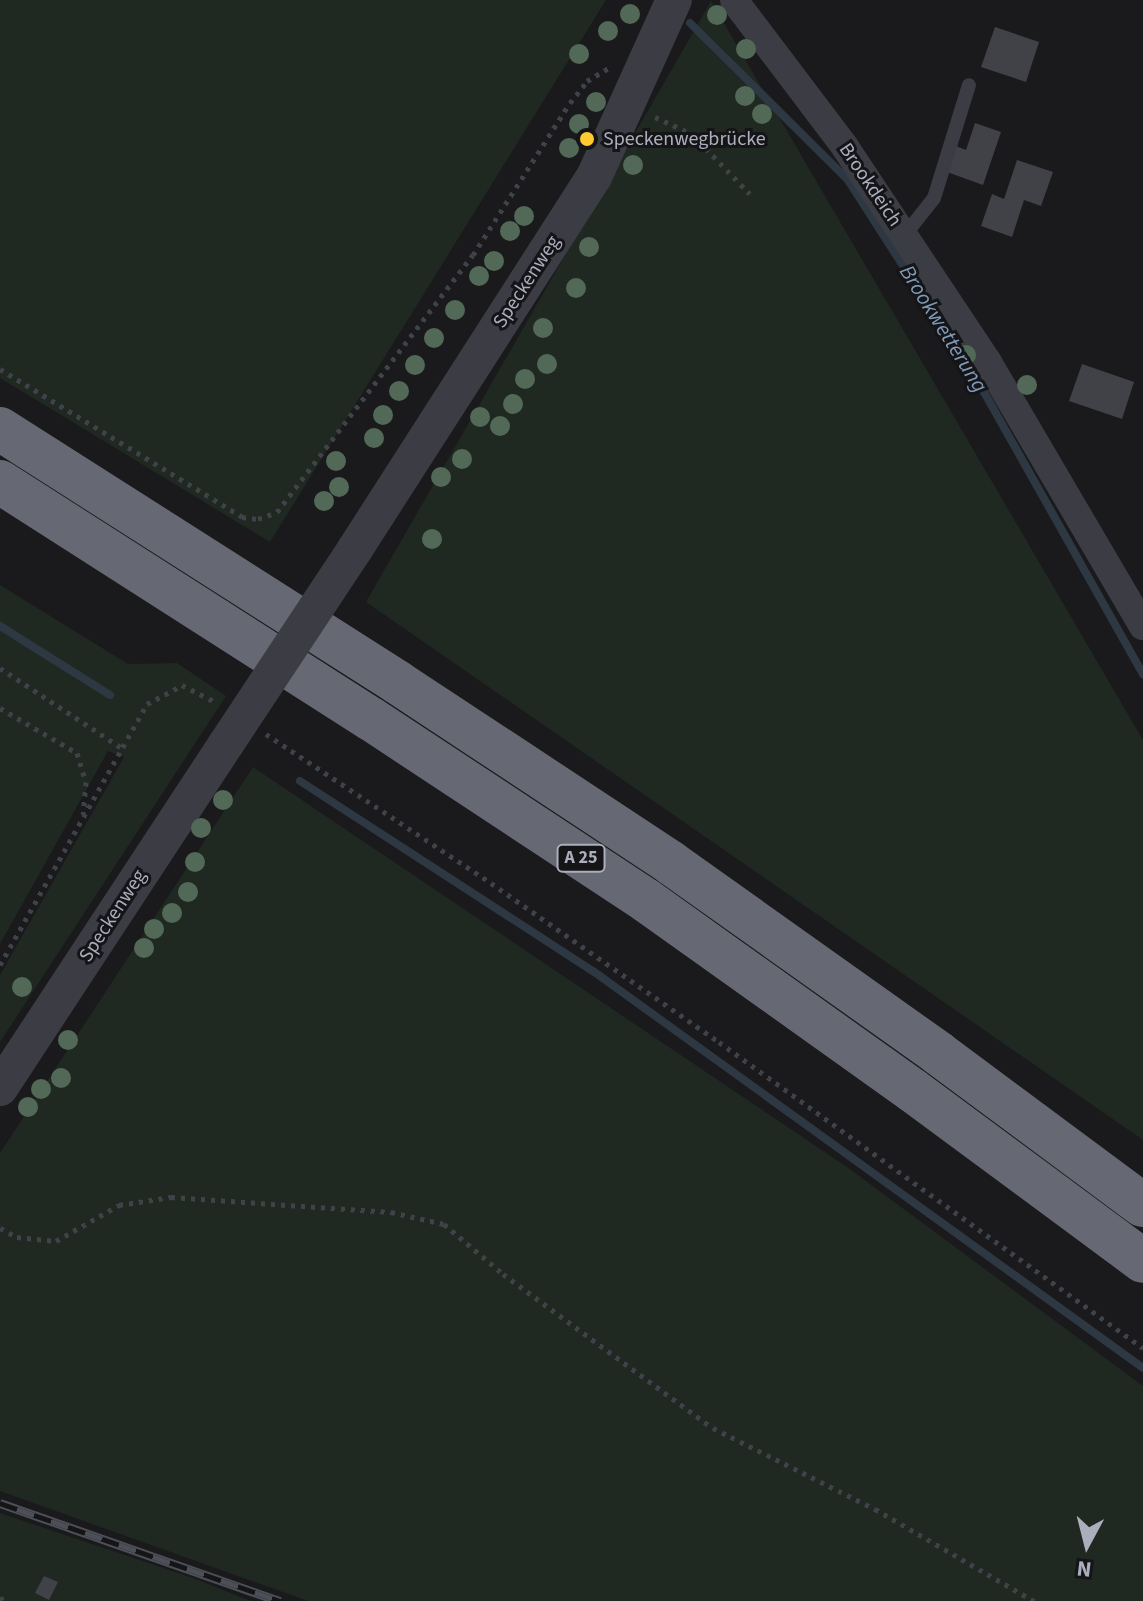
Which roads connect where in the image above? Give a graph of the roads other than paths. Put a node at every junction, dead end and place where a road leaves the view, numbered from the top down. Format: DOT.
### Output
graph roads {
  1 [pos="674,0"];
  2 [pos="734,0"];
  3 [pos="969,85"];
  4 [pos="904,236"];
  5 [pos="0,429"];
  6 [pos="0,482"];
  7 [pos="1143,626"];
  8 [pos="0,1088"];
  9 [pos="1143,1205"];
  10 [pos="1143,1261"];
  1 -- 8 [label="street, Speckenweg, bridge"];
  2 -- 4 [label="street, Brookdeich"];
  3 -- 4 [label="lane"];
  4 -- 7 [label="street, Brookdeich"];
  5 -- 9 [label="highway, A 25"];
  6 -- 10 [label="highway, A 25"];
}
